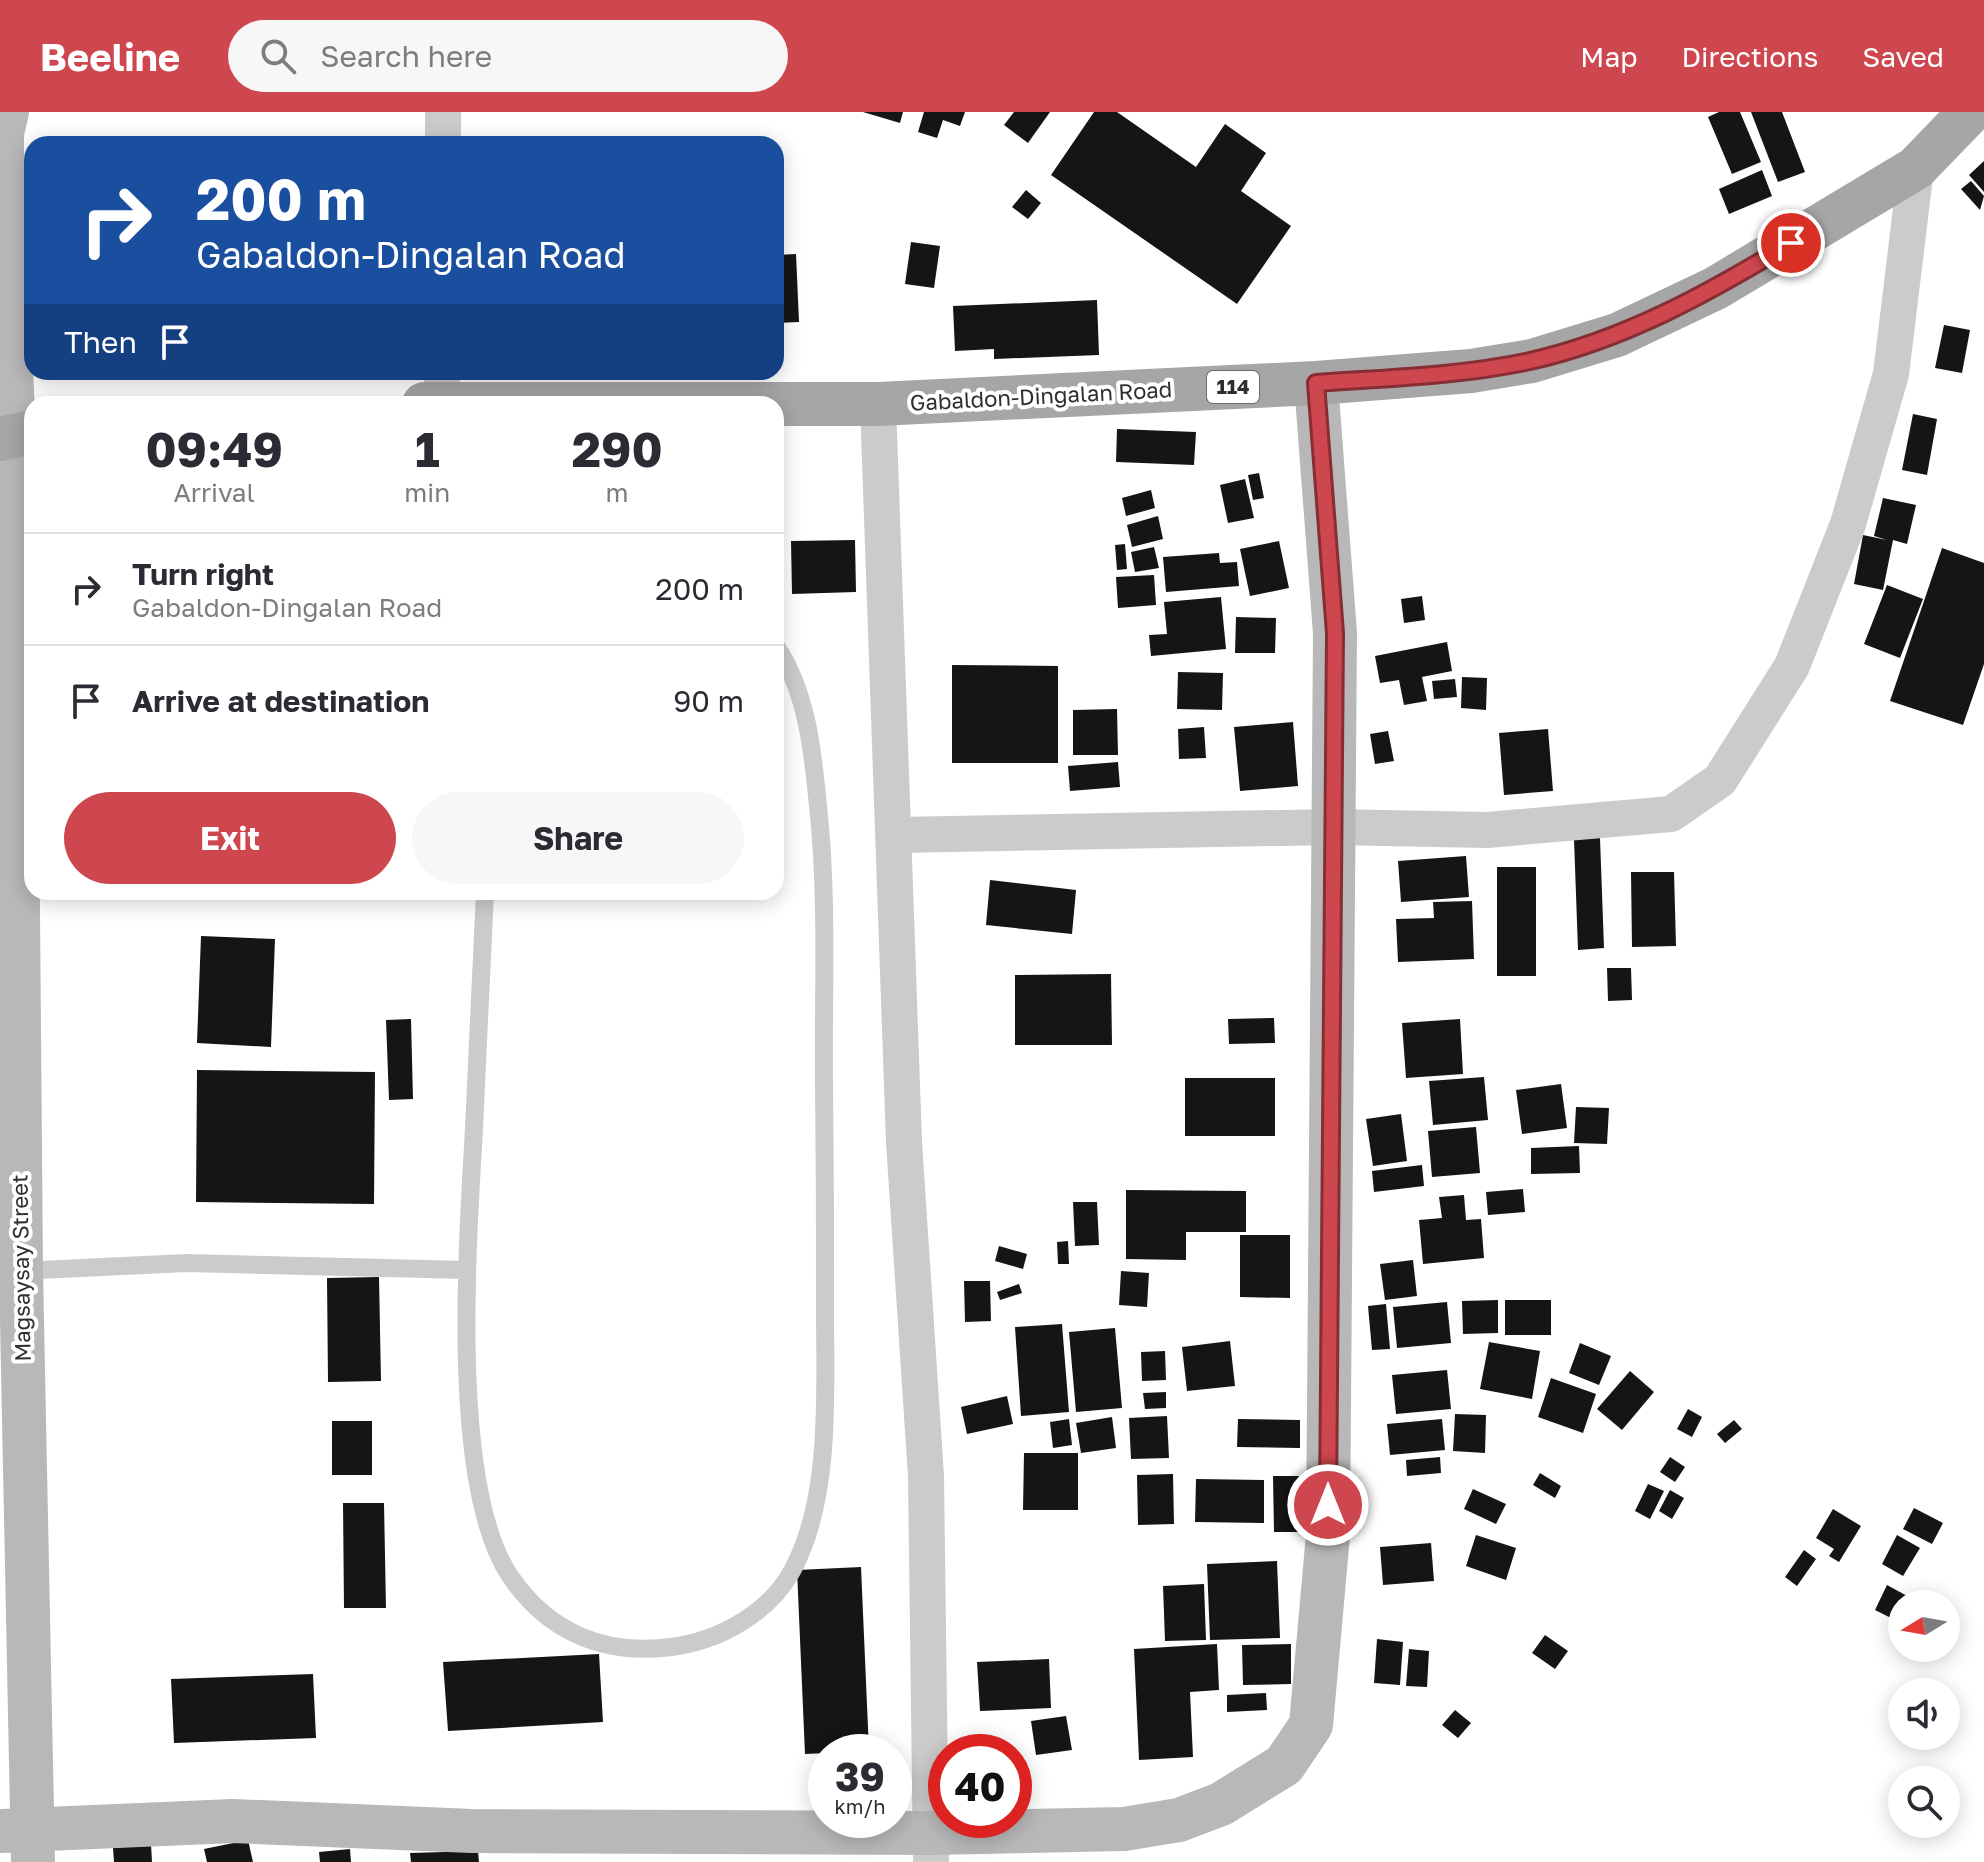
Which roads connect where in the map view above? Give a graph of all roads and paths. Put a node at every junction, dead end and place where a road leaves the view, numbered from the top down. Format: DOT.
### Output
graph roads {
  1 [pos="443,112"];
  2 [pos="1970,112"];
  3 [pos="3,124"];
  4 [pos="443,136"];
  5 [pos="1916,168"];
  6 [pos="1316,383"];
  7 [pos="436,393"];
  8 [pos="557,396"];
  9 [pos="784,402"];
  10 [pos="878,404"];
  11 [pos="15,435"];
  12 [pos="784,663"];
  13 [pos="1332,827"];
  14 [pos="896,835"];
  15 [pos="485,900"];
  16 [pos="467,1270"];
  17 [pos="10,1272"];
  18 [pos="22,1841"];
  19 [pos="931,1848"];
  1 -- 4 [label="street"];
  2 -- 5 [label="main road, Gabaldon-Dingalan Road / 114"];
  3 -- 11 [label="street, Magsaysay Street"];
  5 -- 6 [label="main road, Gabaldon-Dingalan Road / 114"];
  5 -- 13 [label="street"];
  6 -- 10 [label="main road, Gabaldon-Dingalan Road / 114"];
  6 -- 13 [label="street"];
  7 -- 8 [label="main road, Gabaldon-Dingalan Road / 114"];
  9 -- 10 [label="main road, Gabaldon-Dingalan Road / 114"];
  10 -- 14 [label="street"];
  11 -- 17 [label="street, Magsaysay Street"];
  12 -- 16 [label="lane"];
  13 -- 14 [label="street"];
  13 -- 19 [label="street"];
  14 -- 19 [label="street"];
  15 -- 16 [label="lane"];
  16 -- 17 [label="lane"];
  17 -- 18 [label="street, Magsaysay Street"];
  18 -- 19 [label="street"];
}
